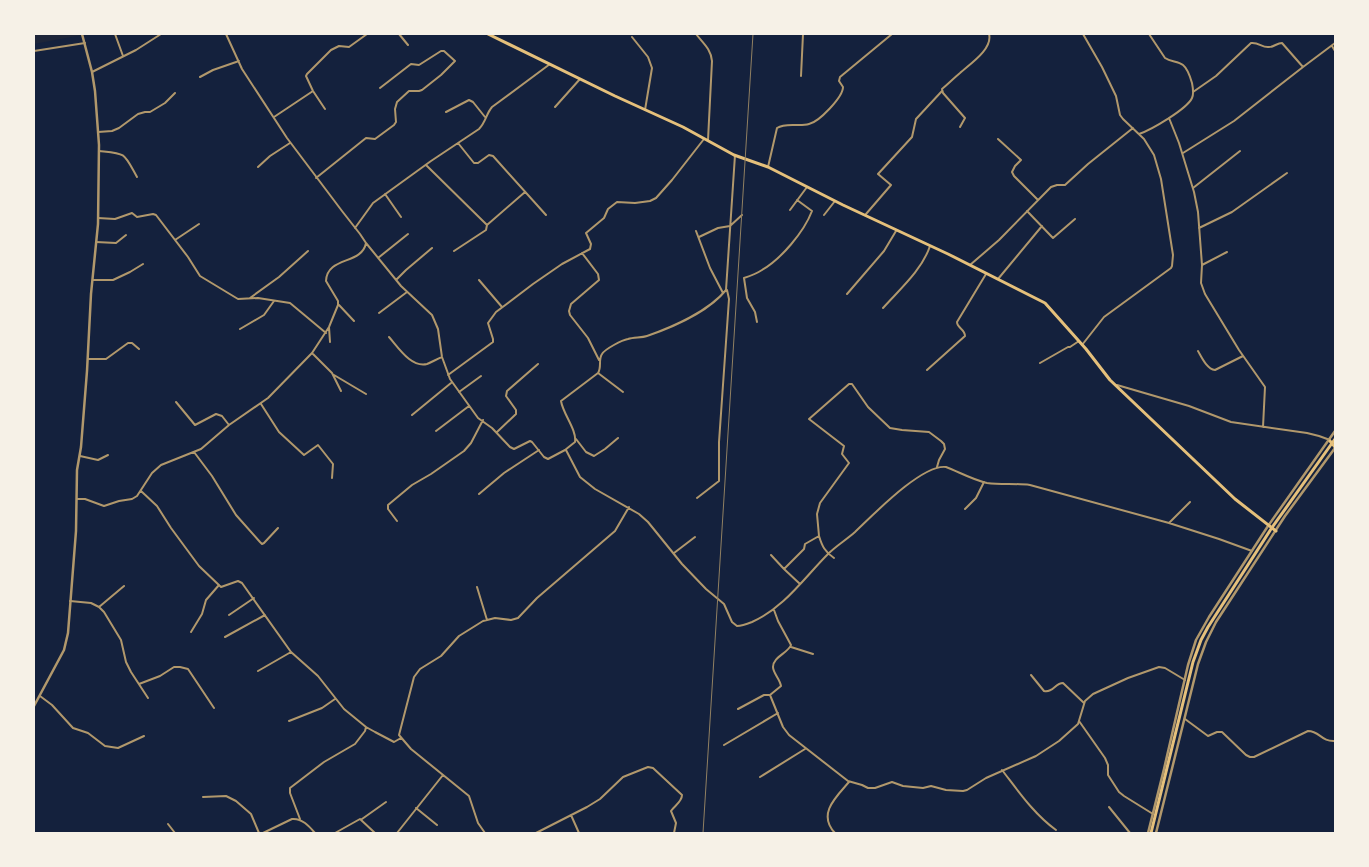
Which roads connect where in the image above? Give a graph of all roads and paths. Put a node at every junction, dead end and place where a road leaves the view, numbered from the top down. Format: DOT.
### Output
graph roads {
  1 [pos="82,34"];
  2 [pos="115,34"];
  3 [pos="162,34"];
  4 [pos="226,34"];
  5 [pos="367,34"];
  6 [pos="399,34"];
  7 [pos="488,34"];
  8 [pos="696,34"];
  9 [pos="803,34"];
  10 [pos="891,34"];
  11 [pos="989,34"];
  12 [pos="1083,34"];
  13 [pos="1149,34"];
  14 [pos="632,37"];
  15 [pos="84,43"];
  16 [pos="1335,43"];
  17 [pos="408,45"];
  18 [pos="1332,46"];
  19 [pos="34,51"];
  20 [pos="1335,51"];
  21 [pos="123,56"];
  22 [pos="239,61"];
  23 [pos="550,64"];
  24 [pos="1303,67"];
  25 [pos="92,72"];
  26 [pos="801,76"];
  27 [pos="200,77"];
  28 [pos="580,79"];
  29 [pos="380,88"];
  30 [pos="313,91"];
  31 [pos="942,91"];
  32 [pos="1193,92"];
  33 [pos="175,93"];
  34 [pos="555,107"];
  35 [pos="325,108"];
  36 [pos="645,110"];
  37 [pos="446,112"];
  38 [pos="274,117"];
  39 [pos="485,117"];
  40 [pos="1169,118"];
  41 [pos="960,127"];
  42 [pos="1133,128"];
  43 [pos="98,132"];
  44 [pos="1139,134"];
  45 [pos="706,139"];
  46 [pos="998,139"];
  47 [pos="291,143"];
  48 [pos="458,143"];
  49 [pos="1240,150"];
  50 [pos="99,151"];
  51 [pos="1182,153"];
  52 [pos="735,155"];
  53 [pos="426,165"];
  54 [pos="258,167"];
  55 [pos="768,168"];
  56 [pos="1288,174"];
  57 [pos="137,177"];
  58 [pos="316,178"];
  59 [pos="807,187"];
  60 [pos="1193,188"];
  61 [pos="525,192"];
  62 [pos="385,194"];
  63 [pos="797,200"];
  64 [pos="1038,200"];
  65 [pos="836,201"];
  66 [pos="790,210"];
  67 [pos="1027,210"];
  68 [pos="546,215"];
  69 [pos="742,215"];
  70 [pos="824,215"];
  71 [pos="865,215"];
  72 [pos="402,217"];
  73 [pos="98,218"];
  74 [pos="1075,219"];
  75 [pos="199,224"];
  76 [pos="487,226"];
  77 [pos="730,226"];
  78 [pos="1042,226"];
  79 [pos="355,228"];
  80 [pos="1199,228"];
  81 [pos="897,230"];
  82 [pos="696,231"];
  83 [pos="408,234"];
  84 [pos="126,235"];
  85 [pos="698,237"];
  86 [pos="175,240"];
  87 [pos="96,242"];
  88 [pos="366,243"];
  89 [pos="930,246"];
  90 [pos="432,248"];
  91 [pos="308,251"];
  92 [pos="454,251"];
  93 [pos="1227,252"];
  94 [pos="582,253"];
  95 [pos="378,258"];
  96 [pos="143,264"];
  97 [pos="970,265"];
  98 [pos="1202,265"];
  99 [pos="987,273"];
  100 [pos="998,279"];
  101 [pos="93,280"];
  102 [pos="396,280"];
  103 [pos="479,280"];
  104 [pos="726,290"];
  105 [pos="407,291"];
  106 [pos="723,293"];
  107 [pos="847,294"];
  108 [pos="250,298"];
  109 [pos="275,300"];
  110 [pos="338,305"];
  111 [pos="502,307"];
  112 [pos="883,308"];
  113 [pos="379,313"];
  114 [pos="354,321"];
  115 [pos="757,322"];
  116 [pos="329,327"];
  117 [pos="240,329"];
  118 [pos="326,333"];
  119 [pos="389,337"];
  120 [pos="1079,341"];
  121 [pos="330,342"];
  122 [pos="1082,345"];
  123 [pos="139,349"];
  124 [pos="1198,351"];
  125 [pos="312,353"];
  126 [pos="1243,356"];
  127 [pos="442,357"];
  128 [pos="88,359"];
  129 [pos="600,362"];
  130 [pos="1040,363"];
  131 [pos="538,364"];
  132 [pos="926,370"];
  133 [pos="598,372"];
  134 [pos="332,373"];
  135 [pos="448,375"];
  136 [pos="481,376"];
  137 [pos="452,383"];
  138 [pos="1115,385"];
  139 [pos="341,391"];
  140 [pos="459,392"];
  141 [pos="623,392"];
  142 [pos="366,394"];
  143 [pos="176,402"];
  144 [pos="261,404"];
  145 [pos="470,406"];
  146 [pos="412,415"];
  147 [pos="482,420"];
  148 [pos="229,425"];
  149 [pos="1263,427"];
  150 [pos="436,431"];
  151 [pos="497,432"];
  152 [pos="1335,432"];
  153 [pos="618,438"];
  154 [pos="576,439"];
  155 [pos="1335,439"];
  156 [pos="1330,440"];
  157 [pos="1335,447"];
  158 [pos="539,450"];
  159 [pos="566,450"];
  160 [pos="194,452"];
  161 [pos="108,455"];
  162 [pos="80,456"];
  163 [pos="937,467"];
  164 [pos="332,478"];
  165 [pos="984,482"];
  166 [pos="141,491"];
  167 [pos="480,494"];
  168 [pos="696,498"];
  169 [pos="77,500"];
  170 [pos="1190,502"];
  171 [pos="630,507"];
  172 [pos="965,509"];
  173 [pos="397,522"];
  174 [pos="1169,523"];
  175 [pos="1268,526"];
  176 [pos="278,528"];
  177 [pos="1276,531"];
  178 [pos="819,536"];
  179 [pos="695,537"];
  180 [pos="1256,545"];
  181 [pos="1263,550"];
  182 [pos="1252,551"];
  183 [pos="674,554"];
  184 [pos="828,554"];
  185 [pos="771,555"];
  186 [pos="834,558"];
  187 [pos="784,569"];
  188 [pos="800,584"];
  189 [pos="219,585"];
  190 [pos="124,586"];
  191 [pos="477,587"];
  192 [pos="254,598"];
  193 [pos="70,601"];
  194 [pos="99,607"];
  195 [pos="774,610"];
  196 [pos="229,615"];
  197 [pos="265,615"];
  198 [pos="487,620"];
  199 [pos="191,632"];
  200 [pos="225,638"];
  201 [pos="791,647"];
  202 [pos="291,652"];
  203 [pos="813,654"];
  204 [pos="258,671"];
  205 [pos="1031,675"];
  206 [pos="1186,680"];
  207 [pos="139,684"];
  208 [pos="770,695"];
  209 [pos="40,696"];
  210 [pos="148,698"];
  211 [pos="335,698"];
  212 [pos="1084,703"];
  213 [pos="34,706"];
  214 [pos="214,708"];
  215 [pos="738,709"];
  216 [pos="778,713"];
  217 [pos="1185,719"];
  218 [pos="289,721"];
  219 [pos="1079,722"];
  220 [pos="366,727"];
  221 [pos="144,736"];
  222 [pos="401,738"];
  223 [pos="1335,741"];
  224 [pos="724,745"];
  225 [pos="805,748"];
  226 [pos="1002,770"];
  227 [pos="443,775"];
  228 [pos="760,777"];
  229 [pos="849,782"];
  230 [pos="202,797"];
  231 [pos="386,802"];
  232 [pos="1109,807"];
  233 [pos="416,808"];
  234 [pos="1153,814"];
  235 [pos="571,815"];
  236 [pos="300,819"];
  237 [pos="362,820"];
  238 [pos="168,824"];
  239 [pos="437,825"];
  240 [pos="546,828"];
  241 [pos="1056,830"];
  242 [pos="175,833"];
  243 [pos="259,833"];
  244 [pos="263,833"];
  245 [pos="315,833"];
  246 [pos="335,833"];
  247 [pos="375,833"];
  248 [pos="396,833"];
  249 [pos="485,833"];
  250 [pos="536,833"];
  251 [pos="548,833"];
  252 [pos="579,833"];
  253 [pos="674,833"];
  254 [pos="835,833"];
  255 [pos="1130,833"];
  256 [pos="1149,833"];
  257 [pos="1156,833"];
  1 -- 15 [label="street"];
  2 -- 21 [label="street"];
  3 -- 21 [label="street"];
  4 -- 22 [label="street"];
  5 -- 30 [label="street"];
  6 -- 17 [label="street"];
  7 -- 23 [label="main road"];
  8 -- 45 [label="street"];
  9 -- 26 [label="street"];
  10 -- 55 [label="street"];
  11 -- 31 [label="street"];
  12 -- 42 [label="street"];
  13 -- 32 [label="street"];
  14 -- 36 [label="street"];
  15 -- 19 [label="street"];
  15 -- 25 [label="street"];
  16 -- 18 [label="street"];
  18 -- 20 [label="street"];
  18 -- 24 [label="street"];
  21 -- 25 [label="street"];
  22 -- 27 [label="street"];
  22 -- 38 [label="street"];
  23 -- 28 [label="main road"];
  23 -- 39 [label="street"];
  24 -- 32 [label="street"];
  24 -- 51 [label="street"];
  25 -- 43 [label="street"];
  28 -- 34 [label="street"];
  28 -- 36 [label="main road"];
  29 -- 58 [label="street"];
  30 -- 35 [label="street"];
  30 -- 38 [label="street"];
  31 -- 41 [label="street"];
  31 -- 71 [label="street"];
  32 -- 40 [label="street"];
  33 -- 43 [label="street"];
  36 -- 45 [label="main road"];
  37 -- 39 [label="street"];
  38 -- 47 [label="street"];
  39 -- 48 [label="street"];
  40 -- 44 [label="street"];
  40 -- 51 [label="street"];
  42 -- 44 [label="street"];
  42 -- 64 [label="street"];
  43 -- 50 [label="street"];
  44 -- 122 [label="street"];
  45 -- 52 [label="main road"];
  45 -- 94 [label="street"];
  46 -- 64 [label="street"];
  47 -- 54 [label="street"];
  47 -- 58 [label="street"];
  48 -- 53 [label="street"];
  48 -- 61 [label="street"];
  49 -- 60 [label="street"];
  50 -- 57 [label="street"];
  50 -- 73 [label="street"];
  51 -- 60 [label="street"];
  52 -- 55 [label="main road"];
  52 -- 77 [label="street"];
  53 -- 62 [label="street"];
  53 -- 76 [label="street"];
  55 -- 59 [label="main road"];
  56 -- 80 [label="street"];
  58 -- 79 [label="street"];
  59 -- 63 [label="street"];
  59 -- 65 [label="main road"];
  60 -- 80 [label="street"];
  61 -- 68 [label="street"];
  61 -- 76 [label="street"];
  62 -- 72 [label="street"];
  62 -- 79 [label="street"];
  63 -- 66 [label="street"];
  63 -- 115 [label="street"];
  64 -- 67 [label="street"];
  65 -- 70 [label="street"];
  65 -- 71 [label="main road"];
  67 -- 78 [label="street"];
  67 -- 97 [label="street"];
  69 -- 77 [label="street"];
  71 -- 81 [label="main road"];
  73 -- 86 [label="street"];
  73 -- 87 [label="street"];
  74 -- 78 [label="street"];
  75 -- 86 [label="street"];
  76 -- 92 [label="street"];
  77 -- 85 [label="street"];
  77 -- 104 [label="street"];
  78 -- 100 [label="street"];
  79 -- 88 [label="street"];
  80 -- 98 [label="street"];
  81 -- 89 [label="main road"];
  81 -- 107 [label="street"];
  82 -- 85 [label="street"];
  83 -- 95 [label="street"];
  84 -- 87 [label="street"];
  85 -- 106 [label="street"];
  86 -- 108 [label="street"];
  87 -- 101 [label="street"];
  88 -- 95 [label="street"];
  88 -- 110 [label="street"];
  89 -- 97 [label="main road"];
  89 -- 112 [label="street"];
  90 -- 102 [label="street"];
  91 -- 108 [label="street"];
  93 -- 98 [label="street"];
  94 -- 111 [label="street"];
  94 -- 129 [label="street"];
  95 -- 102 [label="street"];
  96 -- 101 [label="street"];
  97 -- 99 [label="main road"];
  98 -- 126 [label="street"];
  99 -- 100 [label="main road"];
  99 -- 132 [label="street"];
  100 -- 120 [label="main road"];
  101 -- 128 [label="street"];
  102 -- 105 [label="street"];
  103 -- 111 [label="street"];
  104 -- 106 [label="street"];
  104 -- 168 [label="street"];
  105 -- 113 [label="street"];
  105 -- 127 [label="street"];
  106 -- 129 [label="street"];
  108 -- 109 [label="street"];
  109 -- 117 [label="street"];
  109 -- 118 [label="street"];
  110 -- 114 [label="street"];
  110 -- 116 [label="street"];
  111 -- 135 [label="street"];
  116 -- 118 [label="street"];
  116 -- 121 [label="street"];
  118 -- 125 [label="street"];
  119 -- 127 [label="street"];
  120 -- 122 [label="main road"];
  120 -- 130 [label="street"];
  122 -- 138 [label="main road"];
  123 -- 128 [label="street"];
  124 -- 126 [label="street"];
  125 -- 134 [label="street"];
  125 -- 144 [label="street"];
  126 -- 149 [label="street"];
  127 -- 135 [label="street"];
  128 -- 162 [label="street"];
  129 -- 133 [label="street"];
  131 -- 151 [label="street"];
  133 -- 141 [label="street"];
  133 -- 154 [label="street"];
  134 -- 139 [label="street"];
  134 -- 142 [label="street"];
  135 -- 137 [label="street"];
  136 -- 140 [label="street"];
  137 -- 140 [label="street"];
  137 -- 146 [label="street"];
  138 -- 149 [label="street"];
  138 -- 175 [label="main road"];
  140 -- 145 [label="street"];
  143 -- 148 [label="street"];
  144 -- 148 [label="street"];
  144 -- 164 [label="street"];
  145 -- 147 [label="street"];
  145 -- 150 [label="street"];
  147 -- 151 [label="street"];
  147 -- 173 [label="street"];
  148 -- 160 [label="street"];
  149 -- 156 [label="street"];
  151 -- 158 [label="street"];
  152 -- 156 [label="street"];
  153 -- 154 [label="street"];
  154 -- 159 [label="street"];
  155 -- 256 [label="main road"];
  156 -- 157 [label="main road"];
  156 -- 175 [label="street"];
  157 -- 177 [label="street"];
  158 -- 159 [label="street"];
  158 -- 167 [label="street"];
  159 -- 171 [label="street"];
  160 -- 166 [label="street"];
  160 -- 176 [label="street"];
  161 -- 162 [label="street"];
  162 -- 169 [label="street"];
  163 -- 165 [label="street"];
  163 -- 178 [label="street"];
  163 -- 184 [label="street"];
  165 -- 172 [label="street"];
  165 -- 174 [label="street"];
  166 -- 169 [label="street"];
  166 -- 189 [label="street"];
  169 -- 193 [label="street"];
  170 -- 174 [label="street"];
  171 -- 183 [label="street"];
  171 -- 198 [label="street"];
  174 -- 182 [label="street"];
  175 -- 177 [label="main road"];
  175 -- 180 [label="street"];
  177 -- 181 [label="street"];
  178 -- 184 [label="street"];
  178 -- 187 [label="street"];
  179 -- 183 [label="street"];
  180 -- 181 [label="street"];
  180 -- 182 [label="street"];
  181 -- 217 [label="street"];
  182 -- 206 [label="street"];
  183 -- 195 [label="street"];
  184 -- 186 [label="street"];
  184 -- 188 [label="street"];
  185 -- 187 [label="street"];
  187 -- 188 [label="street"];
  188 -- 195 [label="street"];
  189 -- 192 [label="street"];
  189 -- 199 [label="street"];
  190 -- 194 [label="street"];
  191 -- 198 [label="street"];
  192 -- 196 [label="street"];
  192 -- 197 [label="street"];
  193 -- 194 [label="street"];
  193 -- 209 [label="street"];
  194 -- 207 [label="street"];
  195 -- 201 [label="street"];
  197 -- 200 [label="street"];
  197 -- 202 [label="street"];
  198 -- 222 [label="street"];
  201 -- 203 [label="street"];
  201 -- 208 [label="street"];
  202 -- 204 [label="street"];
  202 -- 211 [label="street"];
  205 -- 212 [label="street"];
  206 -- 212 [label="street"];
  206 -- 234 [label="street"];
  207 -- 210 [label="street"];
  207 -- 214 [label="street"];
  208 -- 215 [label="street"];
  208 -- 216 [label="street"];
  209 -- 213 [label="street"];
  209 -- 221 [label="street"];
  211 -- 218 [label="street"];
  211 -- 220 [label="street"];
  212 -- 219 [label="street"];
  216 -- 224 [label="street"];
  216 -- 225 [label="street"];
  217 -- 223 [label="street"];
  217 -- 257 [label="street"];
  219 -- 226 [label="street"];
  219 -- 234 [label="street"];
  220 -- 222 [label="street"];
  220 -- 236 [label="street"];
  222 -- 227 [label="street"];
  225 -- 228 [label="street"];
  225 -- 229 [label="street"];
  226 -- 229 [label="street"];
  226 -- 241 [label="street"];
  227 -- 233 [label="street"];
  227 -- 249 [label="street"];
  229 -- 254 [label="street"];
  230 -- 243 [label="street"];
  231 -- 237 [label="street"];
  232 -- 255 [label="street"];
  233 -- 239 [label="street"];
  233 -- 248 [label="street"];
  234 -- 256 [label="street"];
  235 -- 240 [label="street"];
  235 -- 252 [label="street"];
  235 -- 253 [label="street"];
  236 -- 244 [label="street"];
  236 -- 245 [label="street"];
  237 -- 246 [label="street"];
  237 -- 247 [label="street"];
  238 -- 242 [label="street"];
  240 -- 250 [label="street"];
  240 -- 251 [label="street"];
}
